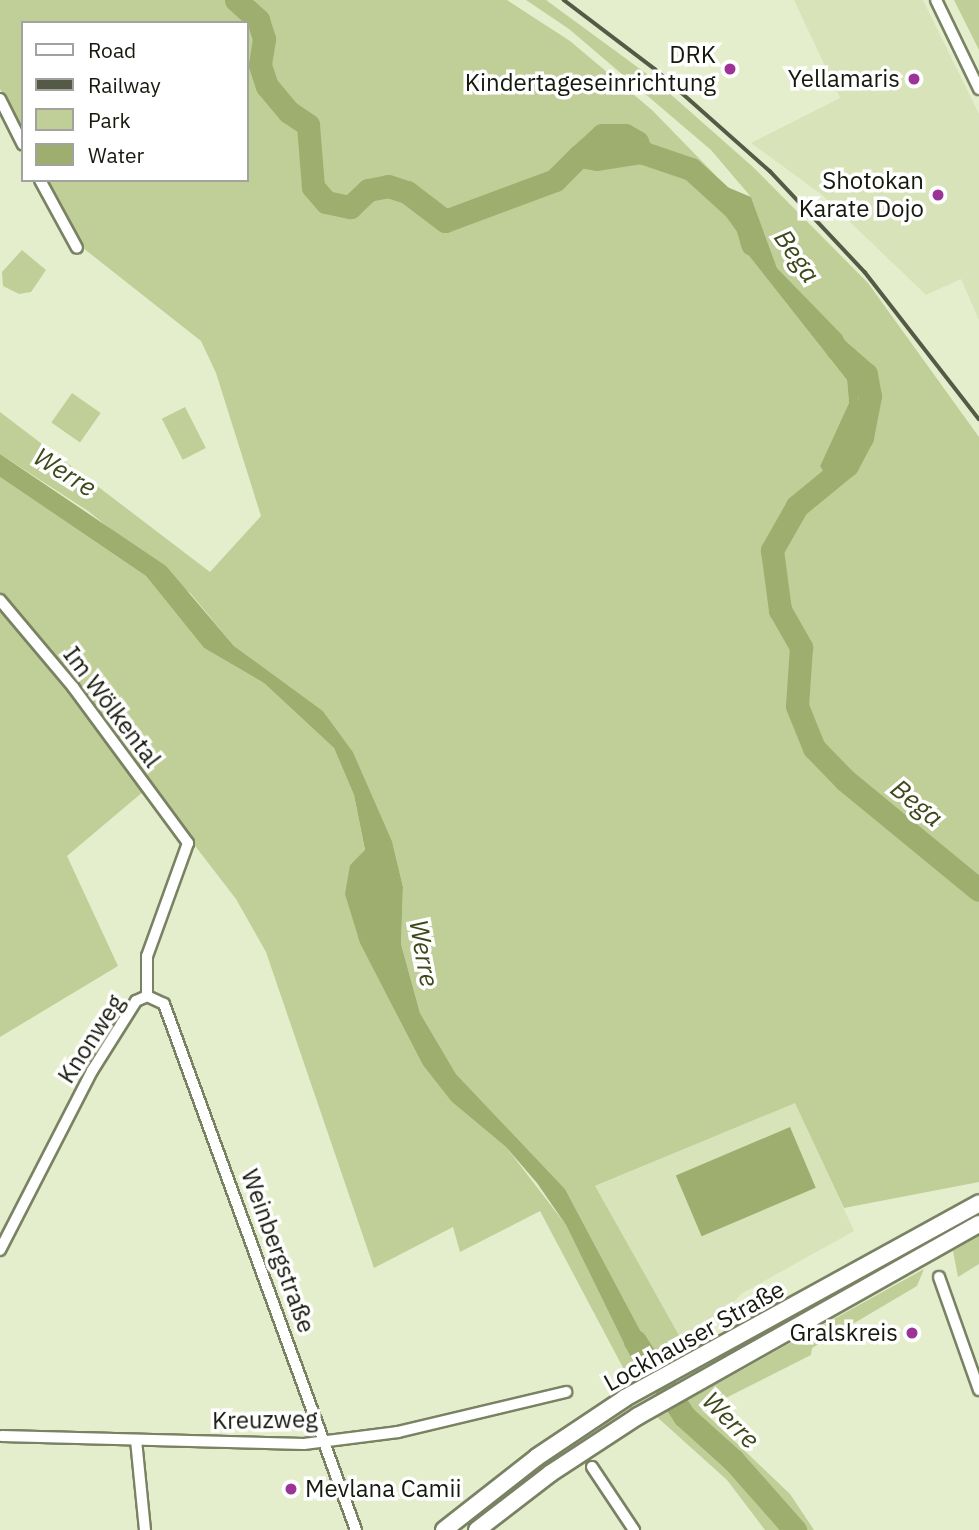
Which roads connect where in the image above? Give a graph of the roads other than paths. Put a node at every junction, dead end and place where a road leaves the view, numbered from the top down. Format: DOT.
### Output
graph roads {
  1 [pos="936,0"];
  2 [pos="978,84"];
  3 [pos="0,99"];
  4 [pos="21,141"];
  5 [pos="41,182"];
  6 [pos="77,248"];
  7 [pos="0,600"];
  8 [pos="188,843"];
  9 [pos="147,996"];
  10 [pos="979,1203"];
  11 [pos="979,1224"];
  12 [pos="0,1250"];
  13 [pos="939,1277"];
  14 [pos="975,1364"];
  15 [pos="979,1390"];
  16 [pos="566,1392"];
  17 [pos="2,1436"];
  18 [pos="136,1440"];
  19 [pos="325,1440"];
  20 [pos="592,1467"];
  21 [pos="145,1530"];
  22 [pos="356,1530"];
  23 [pos="444,1530"];
  24 [pos="477,1530"];
  25 [pos="634,1530"];
  1 -- 2 [label="street"];
  3 -- 4 [label="street"];
  5 -- 6 [label="street"];
  7 -- 8 [label="street, Im Wölkental"];
  8 -- 9 [label="street, Knonweg"];
  9 -- 12 [label="street, Knonweg"];
  9 -- 19 [label="street, Weinbergstraße"];
  10 -- 23 [label="main road, Lockhauser Straße"];
  11 -- 24 [label="main road, Lockhauser Straße"];
  13 -- 14 [label="street"];
  14 -- 15 [label="street"];
  16 -- 19 [label="street, Kreuzweg"];
  17 -- 18 [label="street, Kreuzweg"];
  18 -- 19 [label="street, Kreuzweg"];
  18 -- 21 [label="street"];
  19 -- 22 [label="street, Weinbergstraße"];
  20 -- 25 [label="street"];
}
